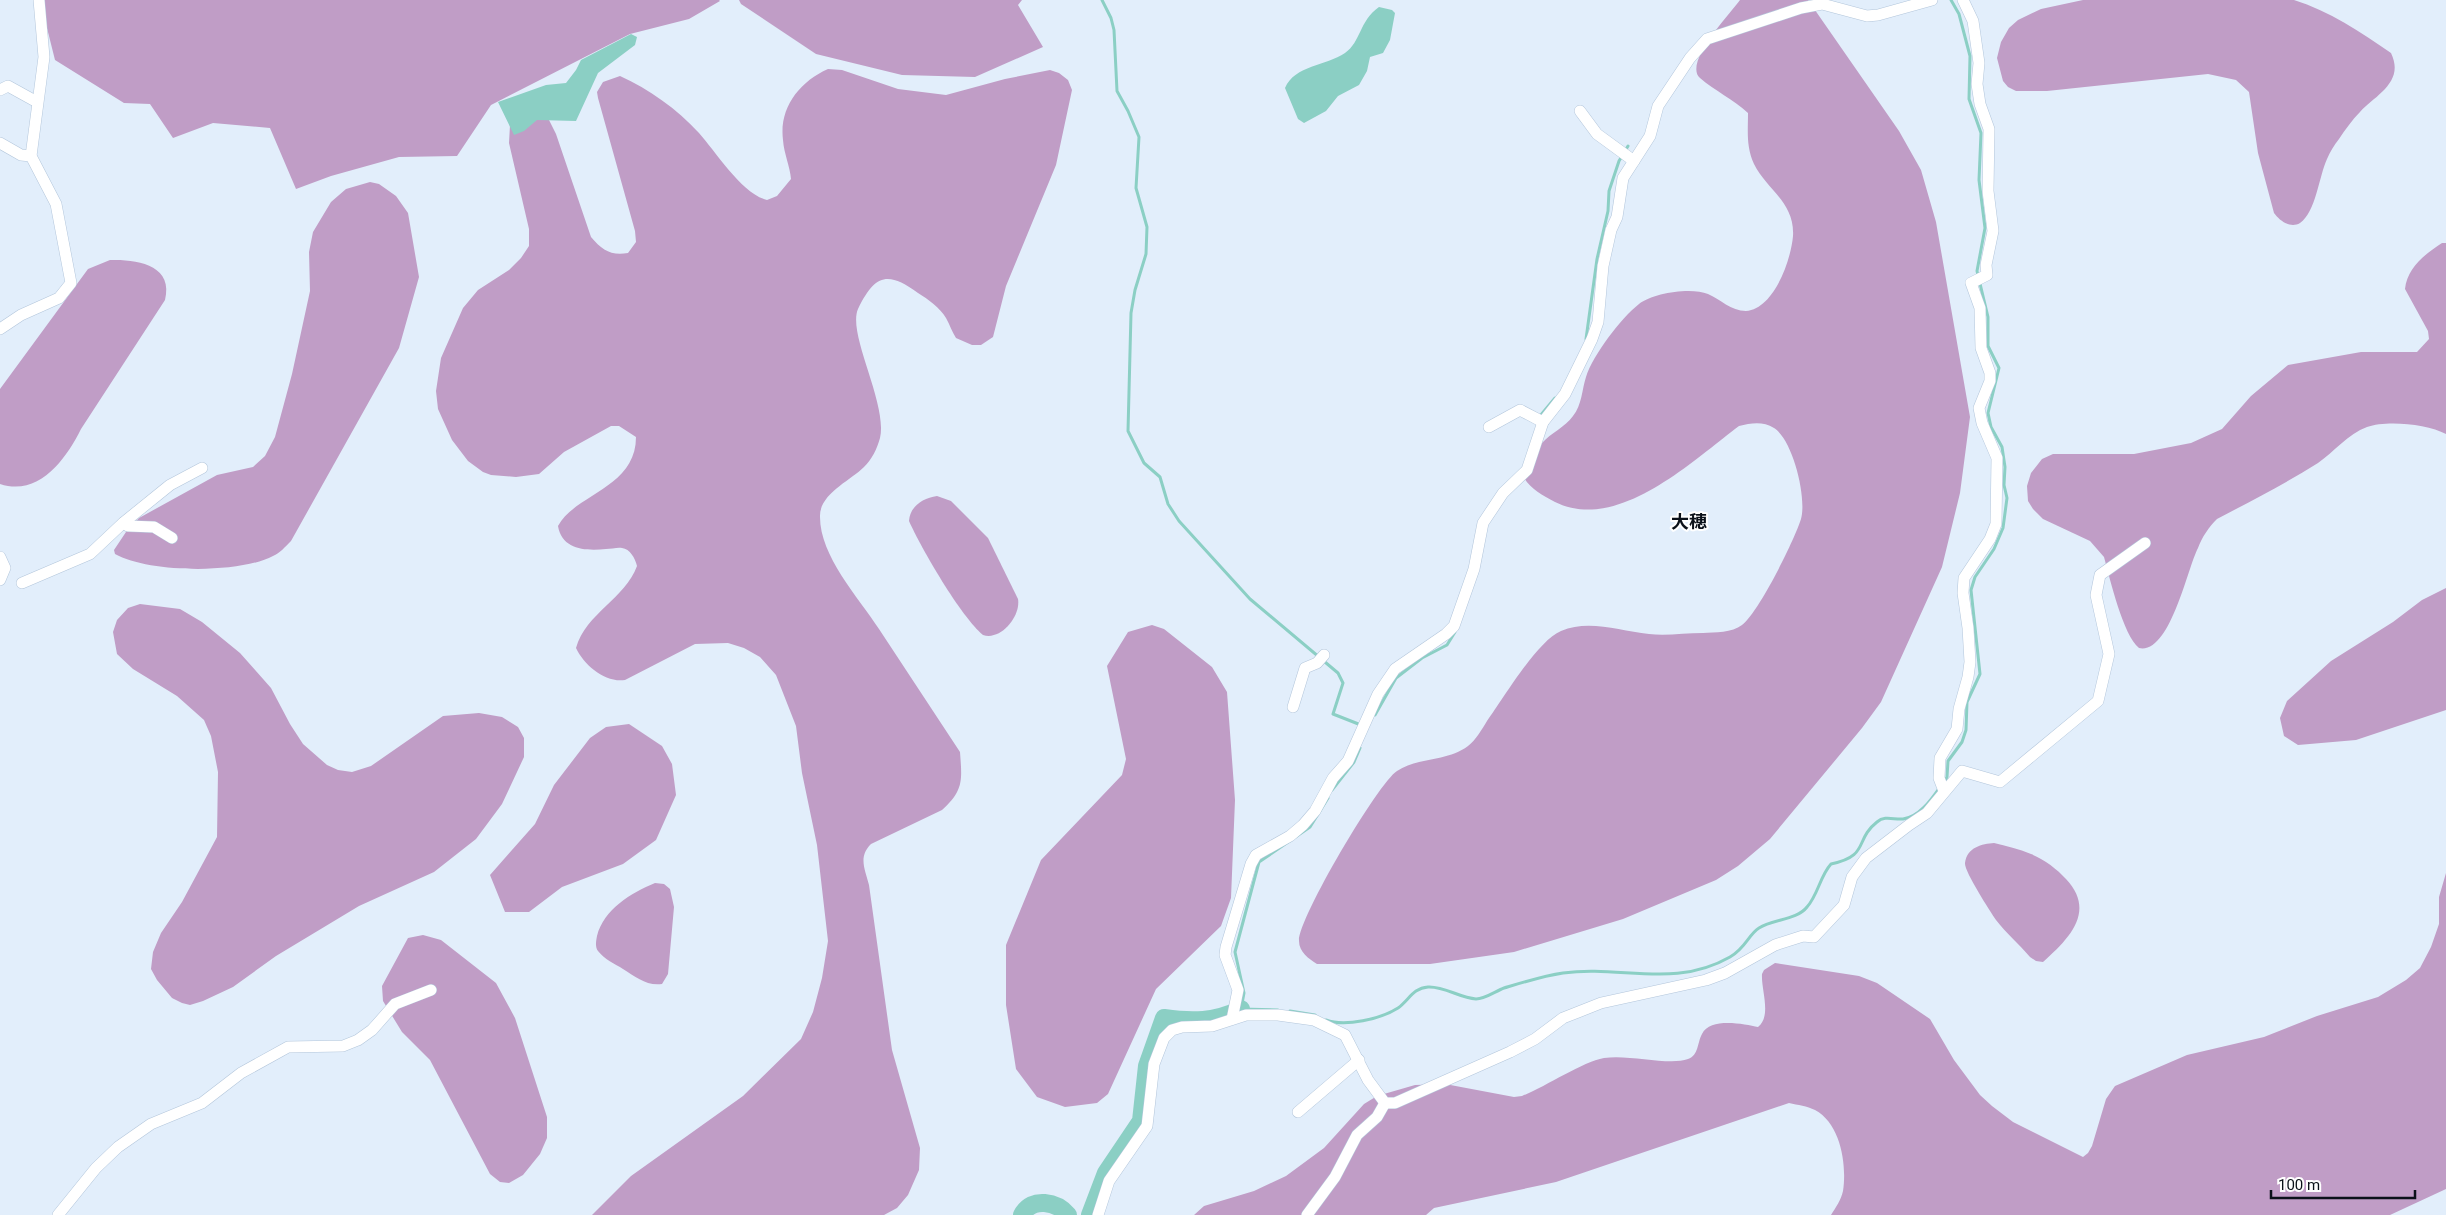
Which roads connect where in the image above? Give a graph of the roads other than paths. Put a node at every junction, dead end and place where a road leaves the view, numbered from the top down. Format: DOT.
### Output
graph roads {
  1 [pos="39,0"];
  2 [pos="1932,0"];
  3 [pos="1963,0"];
  4 [pos="0,90"];
  5 [pos="37,102"];
  6 [pos="1580,111"];
  7 [pos="0,143"];
  8 [pos="31,156"];
  9 [pos="1634,161"];
  10 [pos="0,329"];
  11 [pos="1543,422"];
  12 [pos="1488,427"];
  13 [pos="202,468"];
  14 [pos="123,523"];
  15 [pos="172,538"];
  16 [pos="2145,543"];
  17 [pos="0,557"];
  18 [pos="0,580"];
  19 [pos="22,584"];
  20 [pos="1324,655"];
  21 [pos="1293,707"];
  22 [pos="1944,792"];
  23 [pos="431,990"];
  24 [pos="1232,1020"];
  25 [pos="1359,1060"];
  26 [pos="1384,1103"];
  27 [pos="1298,1112"];
  28 [pos="58,1215"];
  29 [pos="1098,1215"];
  30 [pos="1307,1215"];
  1 -- 5 [label="street"];
  2 -- 9 [label="street"];
  3 -- 22 [label="street"];
  4 -- 5 [label="street"];
  5 -- 8 [label="street"];
  6 -- 9 [label="street"];
  7 -- 8 [label="street"];
  8 -- 10 [label="street"];
  9 -- 11 [label="street"];
  11 -- 12 [label="street"];
  11 -- 24 [label="street"];
  13 -- 14 [label="street"];
  14 -- 15 [label="street"];
  14 -- 19 [label="street"];
  16 -- 22 [label="street"];
  17 -- 18 [label="street"];
  20 -- 21 [label="street"];
  22 -- 26 [label="street"];
  23 -- 28 [label="street"];
  24 -- 25 [label="street"];
  24 -- 29 [label="street"];
  25 -- 26 [label="street"];
  25 -- 27 [label="street"];
  26 -- 30 [label="street"];
}
